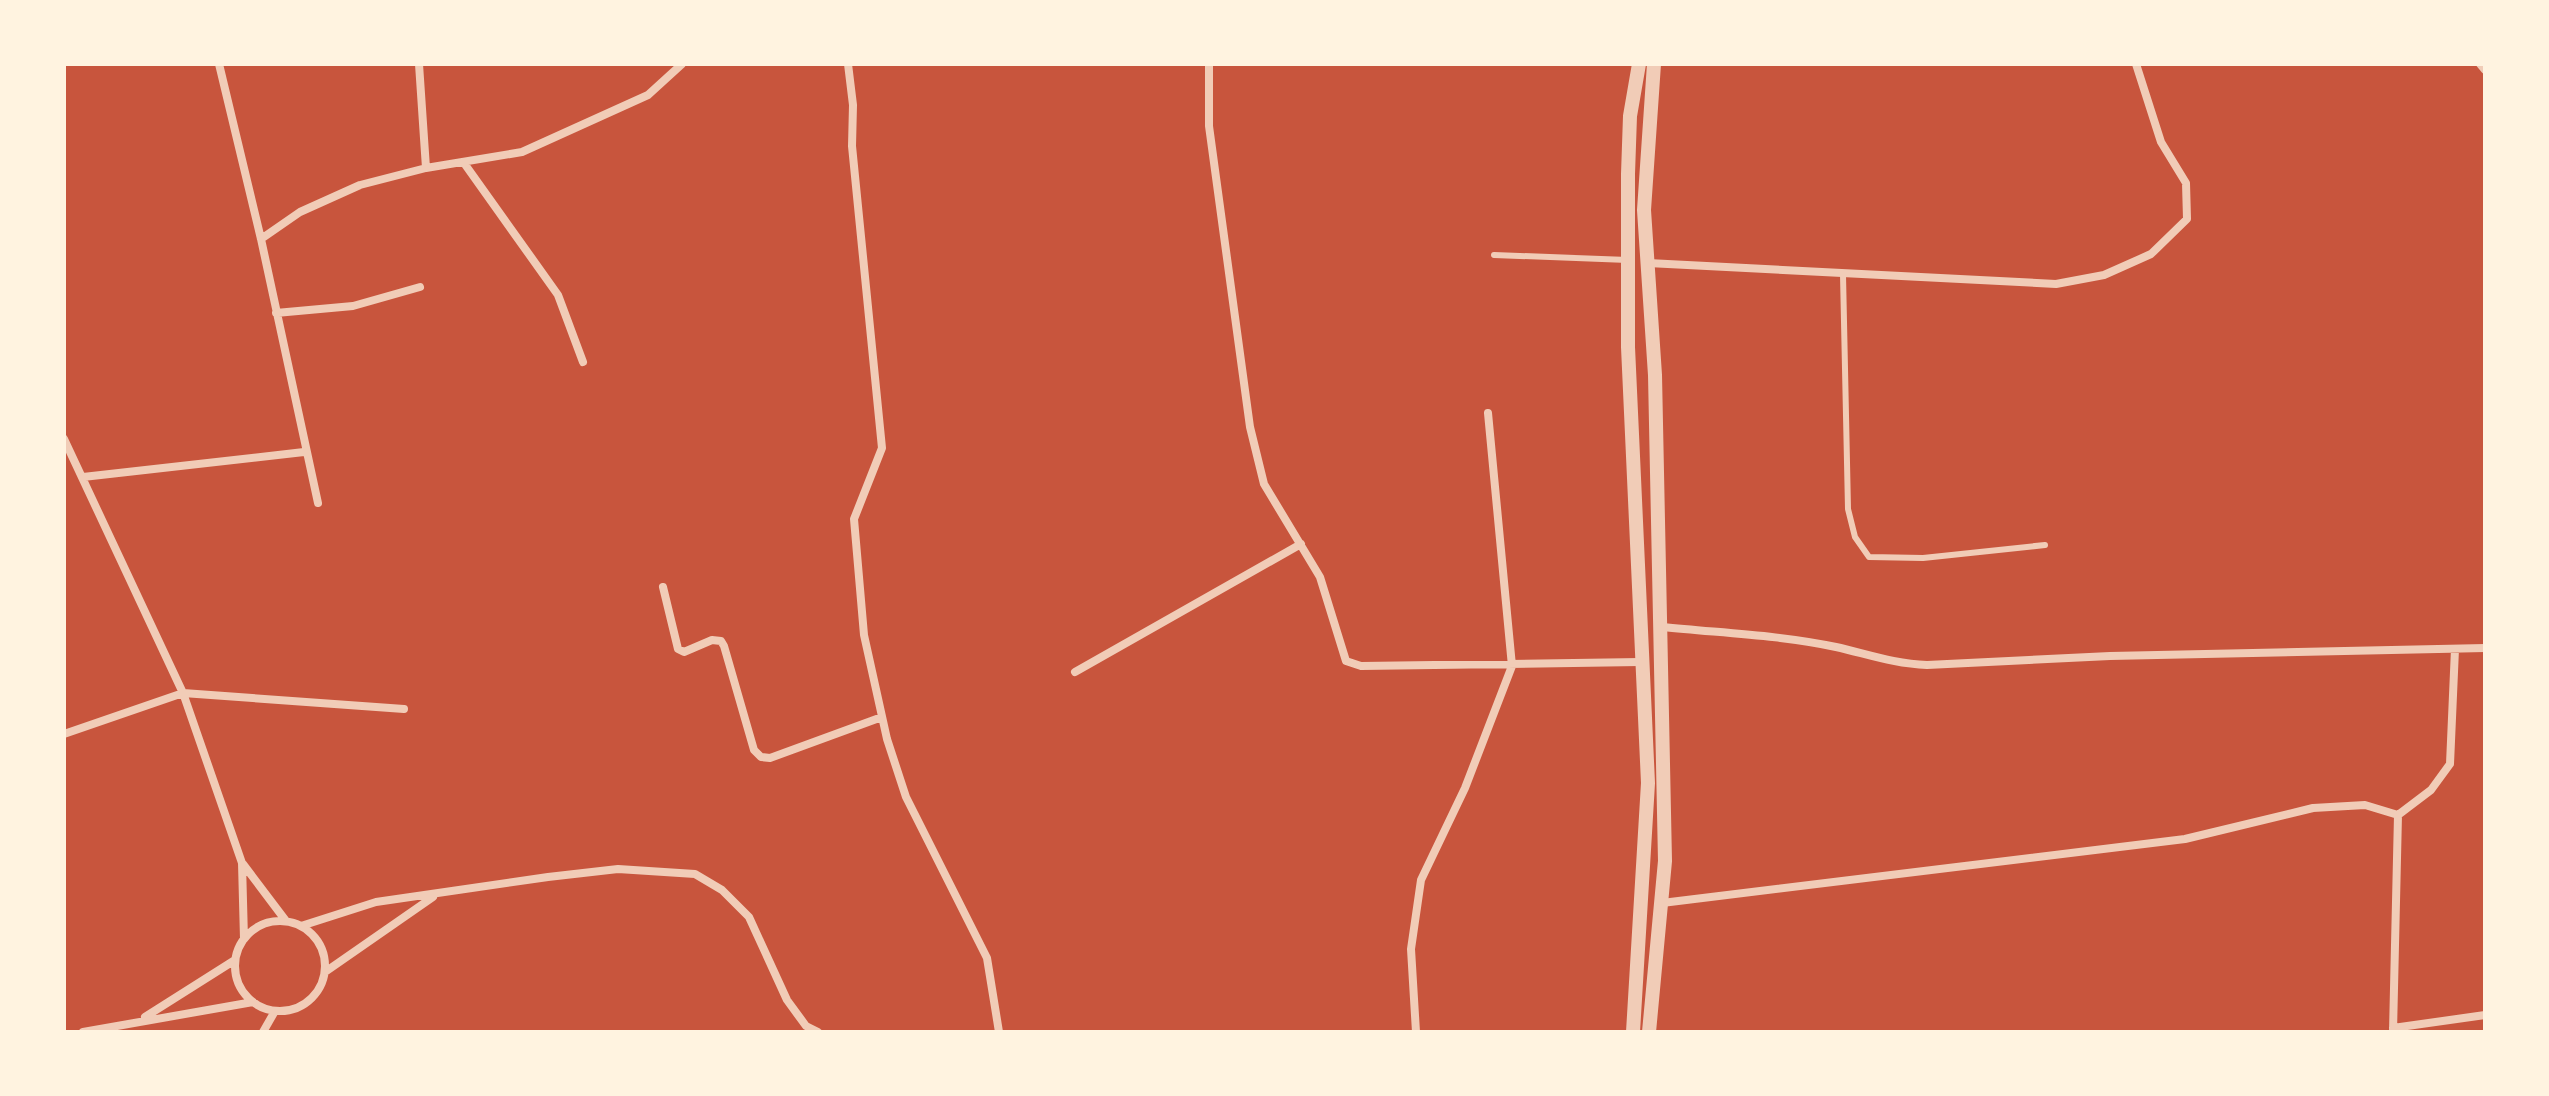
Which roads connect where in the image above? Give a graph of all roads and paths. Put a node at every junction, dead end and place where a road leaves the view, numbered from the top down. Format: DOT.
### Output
graph roads {
  1 [pos="219,64"];
  2 [pos="419,64"];
  3 [pos="682,64"];
  4 [pos="848,64"];
  5 [pos="1209,64"];
  6 [pos="1639,64"];
  7 [pos="1654,64"];
  8 [pos="2136,64"];
  9 [pos="2480,64"];
  10 [pos="2485,70"];
  11 [pos="464,163"];
  12 [pos="426,168"];
  13 [pos="261,239"];
  14 [pos="1494,255"];
  15 [pos="1628,260"];
  16 [pos="1648,263"];
  17 [pos="1843,275"];
  18 [pos="420,287"];
  19 [pos="276,313"];
  20 [pos="583,362"];
  21 [pos="1488,413"];
  22 [pos="64,439"];
  23 [pos="304,452"];
  24 [pos="83,477"];
  25 [pos="318,503"];
  26 [pos="1301,544"];
  27 [pos="2045,545"];
  28 [pos="663,587"];
  29 [pos="1663,627"];
  30 [pos="2485,648"];
  31 [pos="2455,649"];
  32 [pos="1640,662"];
  33 [pos="1512,666"];
  34 [pos="1075,672"];
  35 [pos="183,693"];
  36 [pos="404,709"];
  37 [pos="882,717"];
  38 [pos="64,734"];
  39 [pos="2398,815"];
  40 [pos="242,863"];
  41 [pos="438,894"];
  42 [pos="1662,903"];
  43 [pos="286,921"];
  44 [pos="301,926"];
  45 [pos="244,939"];
  46 [pos="235,960"];
  47 [pos="325,972"];
  48 [pos="253,1002"];
  49 [pos="275,1011"];
  50 [pos="2485,1015"];
  51 [pos="141,1019"];
  52 [pos="2393,1030"];
  53 [pos="83,1032"];
  54 [pos="263,1032"];
  55 [pos="818,1032"];
  56 [pos="999,1032"];
  57 [pos="1416,1032"];
  58 [pos="1633,1032"];
  59 [pos="1649,1032"];
  1 -- 13 [label="street"];
  2 -- 12 [label="street"];
  3 -- 11 [label="street"];
  4 -- 37 [label="street"];
  5 -- 26 [label="street"];
  6 -- 15 [label="street"];
  7 -- 16 [label="street"];
  8 -- 17 [label="street"];
  9 -- 10 [label="street"];
  11 -- 12 [label="street"];
  11 -- 20 [label="street"];
  12 -- 13 [label="street"];
  13 -- 19 [label="street"];
  14 -- 15 [label="lane"];
  15 -- 32 [label="street"];
  16 -- 17 [label="street"];
  16 -- 29 [label="street"];
  17 -- 27 [label="lane"];
  18 -- 19 [label="street"];
  19 -- 23 [label="street"];
  21 -- 33 [label="street"];
  22 -- 24 [label="street"];
  23 -- 24 [label="street"];
  23 -- 25 [label="street"];
  24 -- 35 [label="street"];
  26 -- 33 [label="street"];
  26 -- 34 [label="street"];
  28 -- 37 [label="street"];
  29 -- 31 [label="street"];
  29 -- 42 [label="street"];
  30 -- 31 [label="street"];
  31 -- 39 [label="street"];
  32 -- 33 [label="street"];
  32 -- 58 [label="street"];
  33 -- 57 [label="street"];
  35 -- 36 [label="street"];
  35 -- 38 [label="street"];
  35 -- 40 [label="street"];
  37 -- 56 [label="street"];
  39 -- 42 [label="street"];
  39 -- 52 [label="street"];
  40 -- 43 [label="street"];
  40 -- 45 [label="street"];
  41 -- 44 [label="street"];
  41 -- 47 [label="street"];
  41 -- 55 [label="street"];
  42 -- 59 [label="street"];
  43 -- 44 [label="street"];
  43 -- 45 [label="street"];
  44 -- 47 [label="street"];
  45 -- 46 [label="street"];
  46 -- 48 [label="street"];
  46 -- 51 [label="street"];
  47 -- 49 [label="street"];
  48 -- 49 [label="street"];
  48 -- 51 [label="street"];
  49 -- 54 [label="street"];
  50 -- 52 [label="street"];
  51 -- 53 [label="street"];
}
